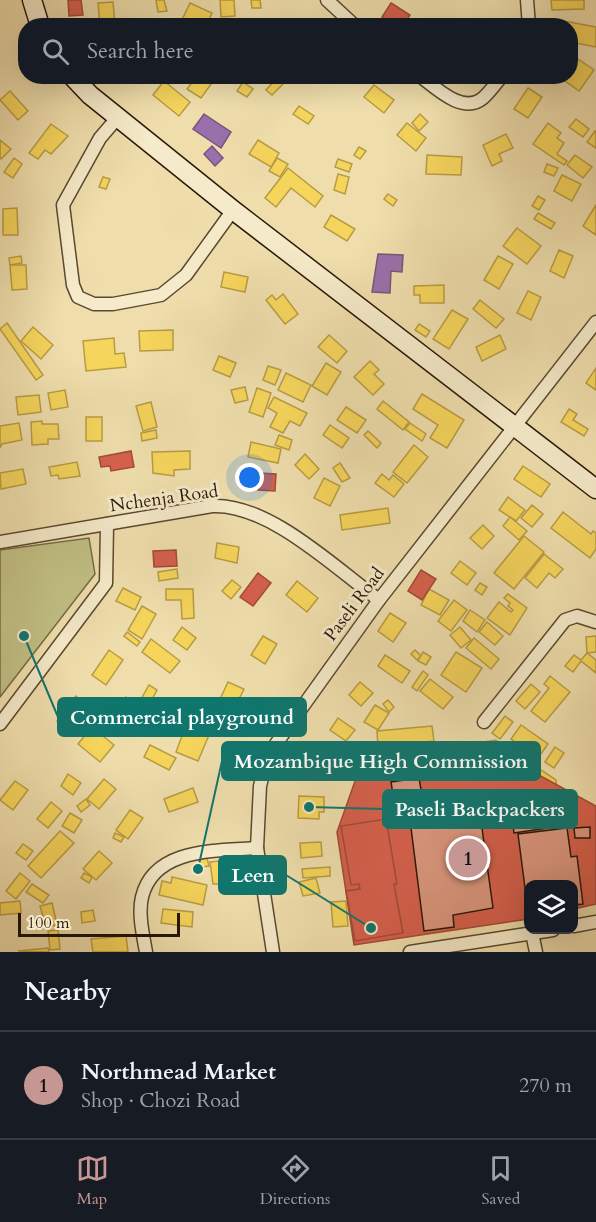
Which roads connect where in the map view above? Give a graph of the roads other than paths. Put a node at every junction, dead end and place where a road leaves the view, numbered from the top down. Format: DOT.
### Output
graph roads {
  1 [pos="32,0"];
  2 [pos="327,0"];
  3 [pos="527,0"];
  4 [pos="38,18"];
  5 [pos="346,18"];
  6 [pos="528,18"];
  7 [pos="80,84"];
  8 [pos="430,84"];
  9 [pos="495,84"];
  10 [pos="118,117"];
  11 [pos="233,210"];
  12 [pos="596,322"];
  13 [pos="515,428"];
  14 [pos="596,489"];
  15 [pos="107,524"];
  16 [pos="0,542"];
  17 [pos="379,600"];
  18 [pos="596,622"];
  19 [pos="484,722"];
  20 [pos="0,724"];
  21 [pos="257,848"];
  22 [pos="596,922"];
  23 [pos="578,925"];
  24 [pos="526,934"];
  25 [pos="532,934"];
  26 [pos="146,952"];
  27 [pos="273,952"];
  28 [pos="410,952"];
  29 [pos="536,952"];
  1 -- 4 [label="street"];
  2 -- 5 [label="street"];
  3 -- 6 [label="street"];
  7 -- 10 [label="street"];
  8 -- 9 [label="street"];
  10 -- 11 [label="street"];
  10 -- 11 [label="street"];
  11 -- 13 [label="street"];
  12 -- 13 [label="street, Paseli Road"];
  13 -- 14 [label="street"];
  13 -- 17 [label="street, Paseli Road"];
  15 -- 16 [label="street, Nchenja Road"];
  15 -- 17 [label="street, Nchenja Road"];
  15 -- 20 [label="street"];
  17 -- 21 [label="street, Paseli Road"];
  18 -- 19 [label="street"];
  21 -- 26 [label="street"];
  21 -- 27 [label="street, Paseli Road"];
  22 -- 23 [label="street"];
  24 -- 28 [label="street"];
  25 -- 29 [label="street"];
}
